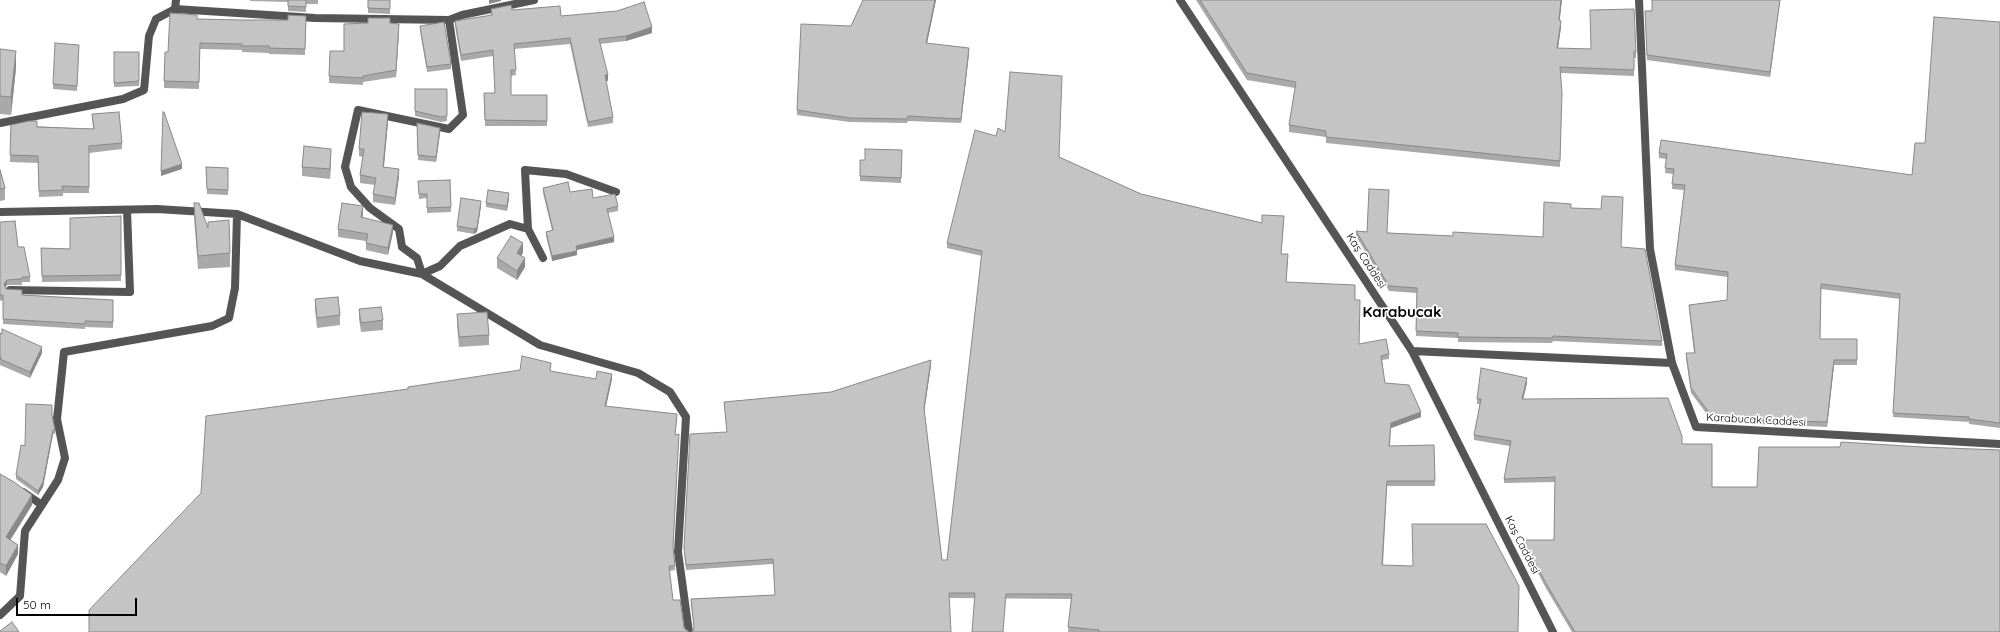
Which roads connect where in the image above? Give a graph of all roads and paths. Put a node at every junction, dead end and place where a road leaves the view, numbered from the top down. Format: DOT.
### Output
graph roads {
  1 [pos="176,0"];
  2 [pos="534,0"];
  3 [pos="1180,0"];
  4 [pos="1639,0"];
  5 [pos="176,9"];
  6 [pos="449,20"];
  7 [pos="0,123"];
  8 [pos="616,192"];
  9 [pos="126,210"];
  10 [pos="0,212"];
  11 [pos="237,214"];
  12 [pos="528,229"];
  13 [pos="543,258"];
  14 [pos="422,274"];
  15 [pos="9,290"];
  16 [pos="1412,351"];
  17 [pos="1672,363"];
  18 [pos="2000,444"];
  19 [pos="18,489"];
  20 [pos="42,505"];
  21 [pos="0,615"];
  22 [pos="689,632"];
  23 [pos="1553,632"];
  1 -- 5 [label="street"];
  2 -- 6 [label="street"];
  3 -- 16 [label="street, Kaş Caddesi"];
  4 -- 17 [label="street"];
  5 -- 6 [label="street"];
  5 -- 7 [label="street"];
  6 -- 14 [label="street"];
  8 -- 12 [label="street"];
  9 -- 10 [label="street"];
  9 -- 11 [label="street"];
  9 -- 15 [label="street"];
  11 -- 14 [label="street"];
  11 -- 20 [label="street"];
  12 -- 13 [label="street"];
  12 -- 14 [label="street"];
  14 -- 22 [label="street"];
  16 -- 17 [label="street"];
  16 -- 23 [label="street, Kaş Caddesi"];
  17 -- 18 [label="street, Karabucak Caddesi"];
  19 -- 20 [label="street"];
  20 -- 21 [label="street"];
}
